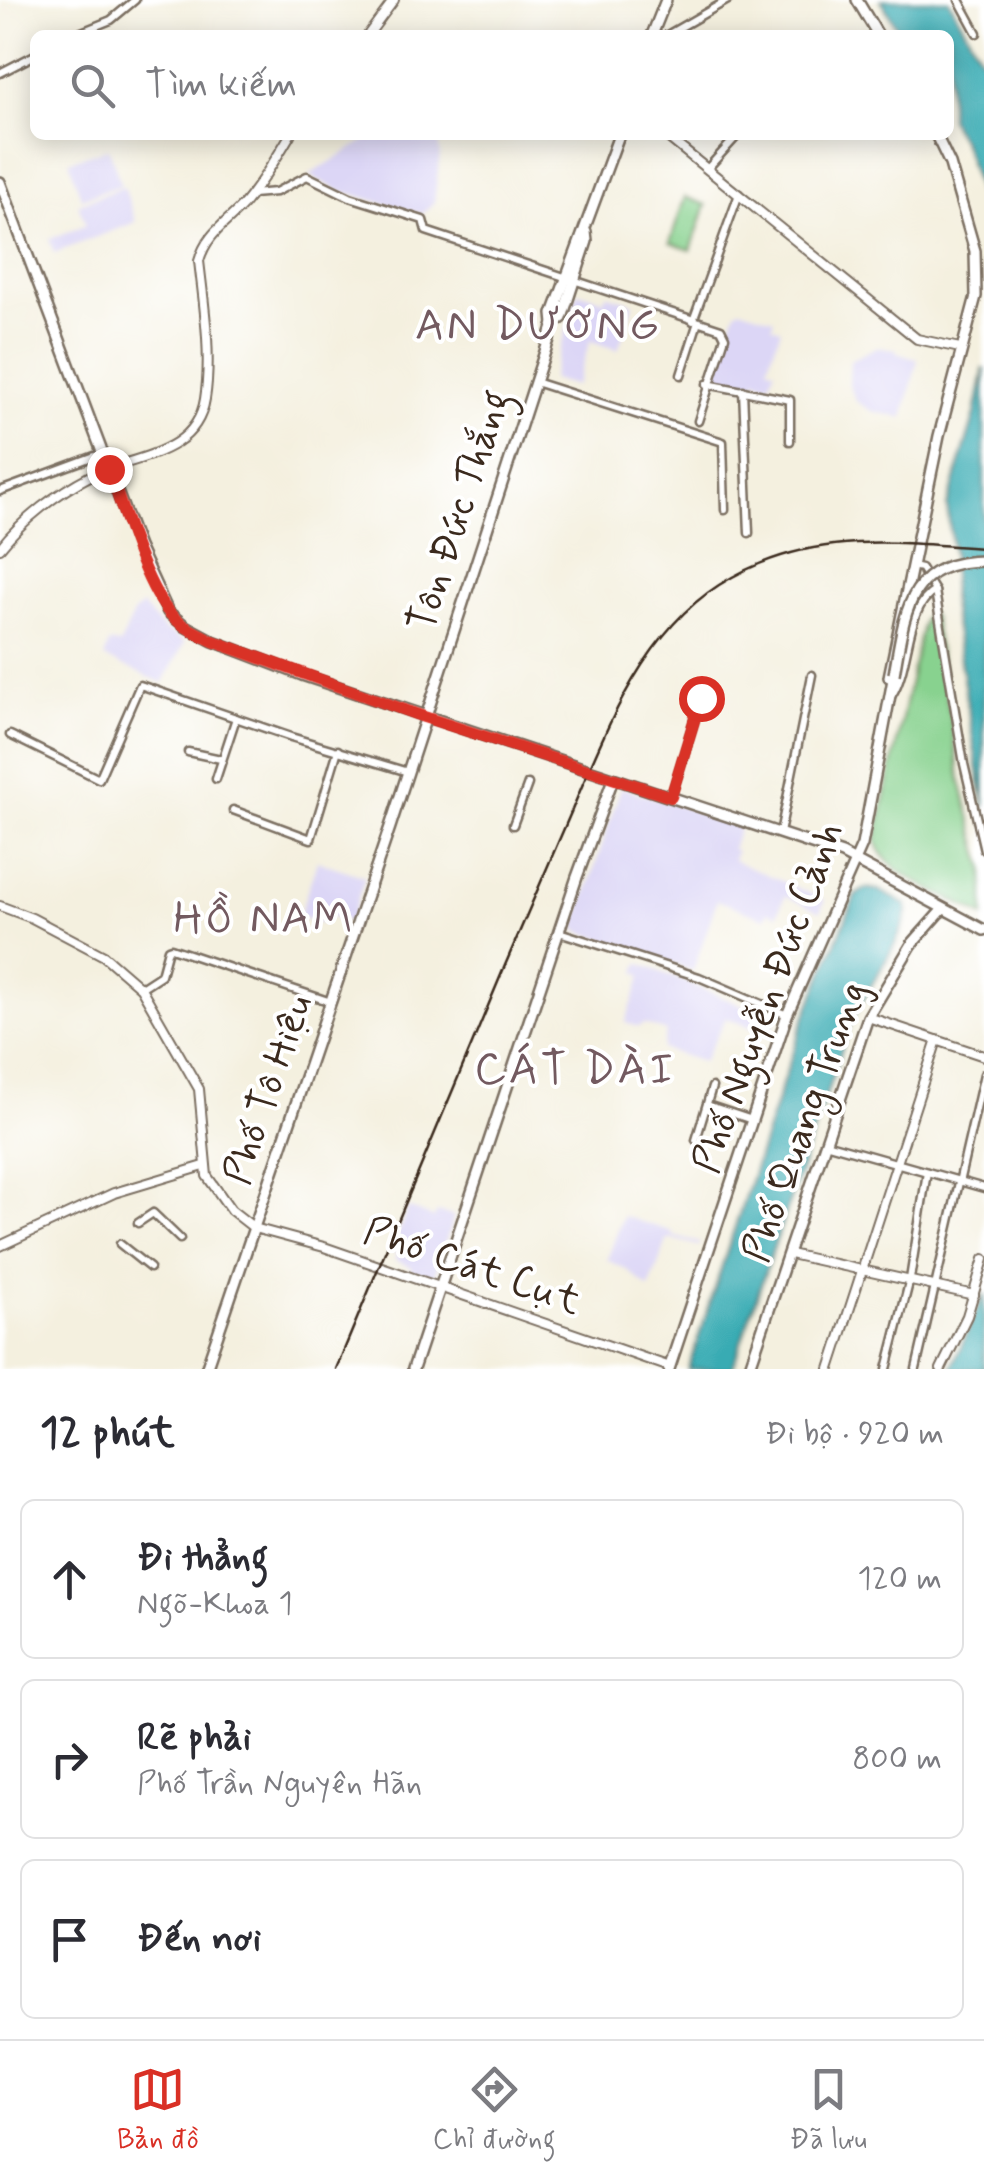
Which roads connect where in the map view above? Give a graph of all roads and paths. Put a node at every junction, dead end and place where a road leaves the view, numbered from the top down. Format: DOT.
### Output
graph roads {
  1 [pos="135,0"];
  2 [pos="394,0"];
  3 [pos="666,0"];
  4 [pos="728,0"];
  5 [pos="857,0"];
  6 [pos="958,0"];
  7 [pos="86,30"];
  8 [pos="372,30"];
  9 [pos="654,30"];
  10 [pos="677,30"];
  11 [pos="875,30"];
  12 [pos="977,33"];
  13 [pos="30,57"];
  14 [pos="0,73"];
  15 [pos="287,140"];
  16 [pos="617,140"];
  17 [pos="672,140"];
  18 [pos="733,140"];
  19 [pos="938,140"];
  20 [pos="708,168"];
  21 [pos="0,182"];
  22 [pos="251,194"];
  23 [pos="739,194"];
  24 [pos="570,278"];
  25 [pos="696,322"];
  26 [pos="960,348"];
  27 [pos="681,375"];
  28 [pos="534,381"];
  29 [pos="707,384"];
  30 [pos="743,390"];
  31 [pos="698,421"];
  32 [pos="790,441"];
  33 [pos="104,453"];
  34 [pos="109,469"];
  35 [pos="0,492"];
  36 [pos="726,510"];
  37 [pos="749,533"];
  38 [pos="0,548"];
  39 [pos="984,561"];
  40 [pos="912,566"];
  41 [pos="935,592"];
  42 [pos="812,675"];
  43 [pos="701,698"];
  44 [pos="889,700"];
  45 [pos="424,717"];
  46 [pos="236,718"];
  47 [pos="10,735"];
  48 [pos="338,750"];
  49 [pos="188,752"];
  50 [pos="221,759"];
  51 [pos="408,772"];
  52 [pos="216,779"];
  53 [pos="613,779"];
  54 [pos="528,784"];
  55 [pos="671,797"];
  56 [pos="233,810"];
  57 [pos="512,825"];
  58 [pos="780,832"];
  59 [pos="984,850"];
  60 [pos="857,860"];
  61 [pos="0,906"];
  62 [pos="943,909"];
  63 [pos="984,930"];
  64 [pos="559,932"];
  65 [pos="141,988"];
  66 [pos="331,1002"];
  67 [pos="786,1015"];
  68 [pos="868,1016"];
  69 [pos="938,1040"];
  70 [pos="984,1056"];
  71 [pos="984,1074"];
  72 [pos="712,1087"];
  73 [pos="707,1105"];
  74 [pos="753,1120"];
  75 [pos="696,1140"];
  76 [pos="825,1143"];
  77 [pos="896,1162"];
  78 [pos="204,1166"];
  79 [pos="927,1172"];
  80 [pos="960,1181"];
  81 [pos="984,1188"];
  82 [pos="138,1223"];
  83 [pos="254,1228"];
  84 [pos="180,1238"];
  85 [pos="120,1244"];
  86 [pos="0,1246"];
  87 [pos="790,1254"];
  88 [pos="984,1258"];
  89 [pos="150,1268"];
  90 [pos="861,1269"];
  91 [pos="910,1280"];
  92 [pos="937,1285"];
  93 [pos="441,1287"];
  94 [pos="974,1295"];
  95 [pos="670,1368"];
  96 [pos="206,1369"];
  97 [pos="413,1369"];
  98 [pos="749,1369"];
  99 [pos="830,1369"];
  100 [pos="888,1369"];
  101 [pos="916,1369"];
  102 [pos="941,1369"];
  1 -- 7 [label="street"];
  2 -- 8 [label="street"];
  3 -- 9 [label="main road"];
  4 -- 10 [label="street"];
  5 -- 11 [label="main road"];
  6 -- 12 [label="street"];
  13 -- 14 [label="street"];
  15 -- 22 [label="street"];
  16 -- 24 [label="main road, Tôn Đức Thắng"];
  17 -- 20 [label="street"];
  18 -- 20 [label="street"];
  19 -- 26 [label="main road, Phố Nguyễn Đức Cảnh"];
  20 -- 23 [label="street"];
  21 -- 33 [label="main road"];
  22 -- 24 [label="street"];
  22 -- 34 [label="street"];
  23 -- 25 [label="street"];
  23 -- 26 [label="street"];
  24 -- 25 [label="street"];
  24 -- 28 [label="main road, Tôn Đức Thắng"];
  25 -- 27 [label="street"];
  25 -- 29 [label="street"];
  26 -- 40 [label="main road, Phố Nguyễn Đức Cảnh"];
  28 -- 36 [label="street"];
  28 -- 45 [label="main road, Tôn Đức Thắng"];
  29 -- 30 [label="street"];
  29 -- 31 [label="street"];
  30 -- 32 [label="street"];
  30 -- 37 [label="street"];
  33 -- 34 [label="main road"];
  33 -- 35 [label="street"];
  34 -- 38 [label="street"];
  34 -- 45 [label="main road"];
  39 -- 44 [label="main road, Phố Nguyễn Đức Cảnh, bridge"];
  40 -- 41 [label="street"];
  40 -- 44 [label="main road, Phố Nguyễn Đức Cảnh"];
  41 -- 44 [label="street"];
  41 -- 59 [label="street"];
  42 -- 58 [label="street"];
  43 -- 55 [label="street"];
  44 -- 60 [label="main road, Phố Nguyễn Đức Cảnh"];
  45 -- 51 [label="main road, Phố Tô Hiệu"];
  45 -- 53 [label="main road"];
  46 -- 47 [label="street"];
  46 -- 48 [label="street"];
  46 -- 50 [label="street"];
  48 -- 51 [label="street"];
  48 -- 56 [label="street"];
  49 -- 50 [label="street"];
  50 -- 52 [label="street"];
  51 -- 66 [label="main road, Phố Tô Hiệu"];
  53 -- 55 [label="main road"];
  53 -- 64 [label="main road"];
  54 -- 57 [label="street"];
  55 -- 58 [label="main road"];
  58 -- 60 [label="main road"];
  60 -- 62 [label="main road"];
  60 -- 67 [label="main road, Phố Nguyễn Đức Cảnh"];
  61 -- 65 [label="street"];
  62 -- 63 [label="main road"];
  62 -- 68 [label="main road, Phố Quang Trung"];
  64 -- 67 [label="street"];
  64 -- 93 [label="main road"];
  65 -- 66 [label="street"];
  65 -- 78 [label="street"];
  66 -- 83 [label="main road, Phố Tô Hiệu"];
  67 -- 74 [label="main road, Phố Nguyễn Đức Cảnh"];
  68 -- 69 [label="street"];
  68 -- 76 [label="main road, Phố Quang Trung"];
  69 -- 70 [label="street"];
  69 -- 77 [label="street"];
  71 -- 80 [label="street"];
  72 -- 73 [label="street"];
  73 -- 74 [label="street"];
  73 -- 75 [label="street"];
  74 -- 95 [label="main road, Phố Nguyễn Đức Cảnh"];
  76 -- 77 [label="street"];
  76 -- 87 [label="main road, Phố Quang Trung"];
  77 -- 79 [label="street"];
  77 -- 90 [label="street"];
  78 -- 83 [label="street"];
  78 -- 86 [label="street"];
  79 -- 80 [label="street"];
  79 -- 91 [label="street"];
  80 -- 81 [label="street"];
  80 -- 92 [label="street"];
  82 -- 84 [label="street"];
  83 -- 93 [label="street, Phố Cát Cụt"];
  83 -- 96 [label="main road, Phố Tô Hiệu"];
  85 -- 89 [label="street"];
  87 -- 90 [label="street"];
  87 -- 98 [label="main road, Phố Quang Trung"];
  88 -- 94 [label="street"];
  90 -- 91 [label="street"];
  90 -- 99 [label="street"];
  91 -- 92 [label="street"];
  91 -- 100 [label="street"];
  92 -- 94 [label="street"];
  92 -- 101 [label="street"];
  93 -- 95 [label="street, Phố Cát Cụt"];
  93 -- 97 [label="main road"];
  94 -- 102 [label="street"];
}
